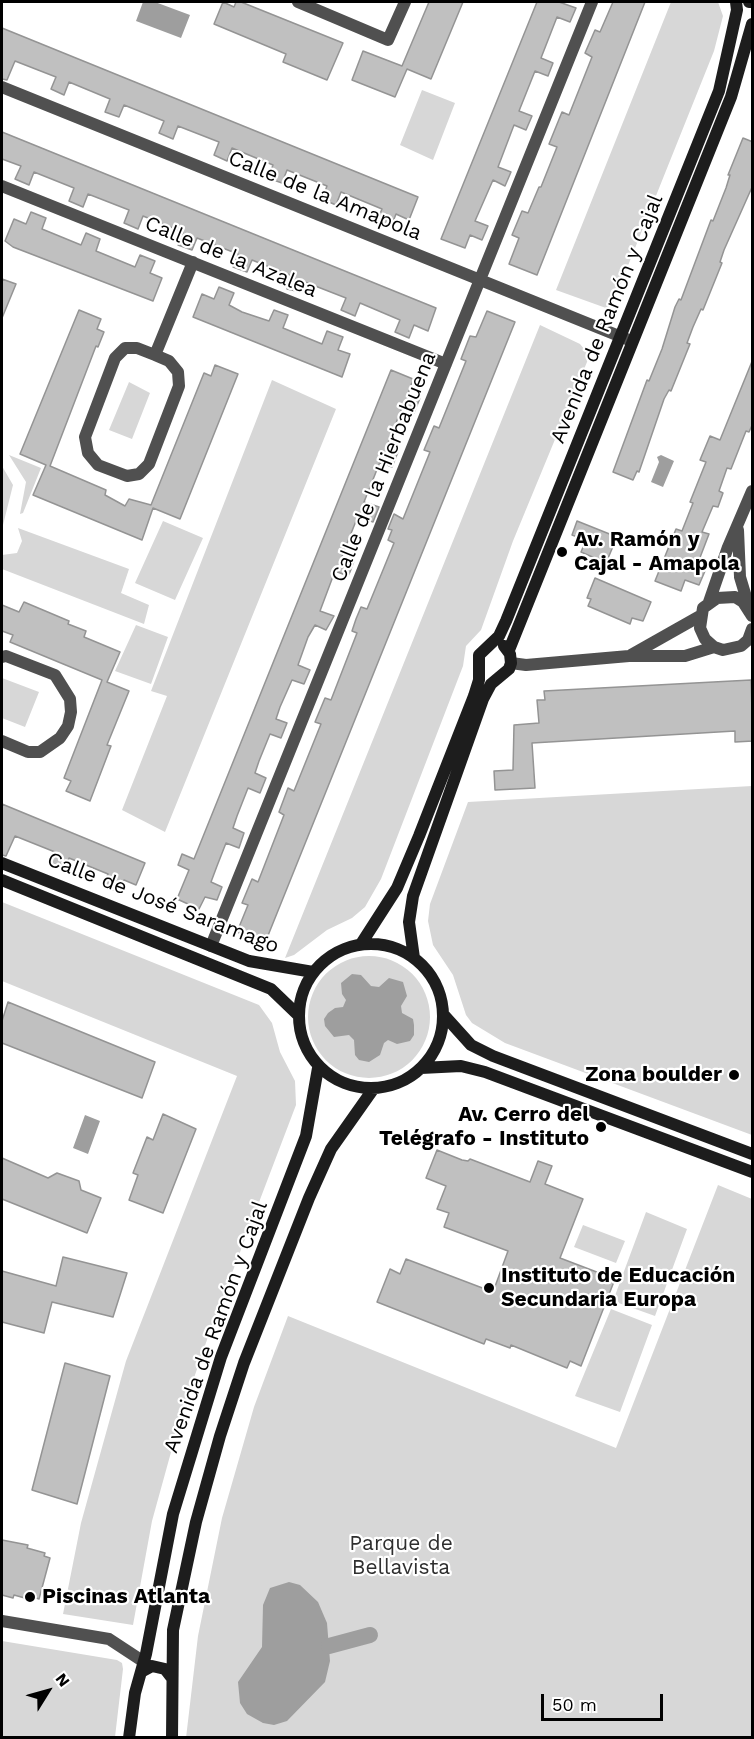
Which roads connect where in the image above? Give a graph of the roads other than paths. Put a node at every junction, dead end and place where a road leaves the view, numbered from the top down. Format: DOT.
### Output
graph roads {
  1 [pos="298,2"];
  2 [pos="405,2"];
  3 [pos="592,2"];
  4 [pos="736,2"];
  5 [pos="753,24"];
  6 [pos="2,87"];
  7 [pos="2,186"];
  8 [pos="193,262"];
  9 [pos="480,279"];
  10 [pos="621,337"];
  11 [pos="633,342"];
  12 [pos="155,355"];
  13 [pos="446,364"];
  14 [pos="753,491"];
  15 [pos="738,525"];
  16 [pos="709,602"];
  17 [pos="751,612"];
  18 [pos="700,616"];
  19 [pos="753,629"];
  20 [pos="491,644"];
  21 [pos="714,647"];
  22 [pos="508,650"];
  23 [pos="629,656"];
  24 [pos="2,657"];
  25 [pos="511,663"];
  26 [pos="480,666"];
  27 [pos="498,676"];
  28 [pos="2,742"];
  29 [pos="2,863"];
  30 [pos="2,880"];
  31 [pos="361,944"];
  32 [pos="211,946"];
  33 [pos="414,958"];
  34 [pos="313,972"];
  35 [pos="297,1014"];
  36 [pos="443,1014"];
  37 [pos="318,1068"];
  38 [pos="421,1068"];
  39 [pos="374,1088"];
  40 [pos="753,1154"];
  41 [pos="753,1172"];
  42 [pos="2,1621"];
  43 [pos="142,1667"];
  44 [pos="171,1678"];
  45 [pos="129,1737"];
  46 [pos="172,1737"];
  1 -- 2 [label="street"];
  3 -- 9 [label="street, Calle de la Hierbabuena"];
  4 -- 10 [label="street, Avenida de Ramón y Cajal"];
  5 -- 11 [label="street, Avenida de Ramón y Cajal"];
  6 -- 9 [label="street, Calle de la Amapola"];
  7 -- 8 [label="street, Calle de la Azalea"];
  8 -- 12 [label="street"];
  8 -- 13 [label="street, Calle de la Azalea"];
  9 -- 10 [label="street, Calle de la Amapola"];
  9 -- 13 [label="street, Calle de la Hierbabuena"];
  10 -- 11 [label="street, Calle de la Amapola"];
  10 -- 20 [label="street, Avenida de Ramón y Cajal"];
  11 -- 22 [label="street, Avenida de Ramón y Cajal"];
  12 -- 12 [label="street"];
  13 -- 32 [label="street, Calle de la Hierbabuena"];
  14 -- 15 [label="street"];
  15 -- 16 [label="street"];
  15 -- 17 [label="street"];
  16 -- 17 [label="street"];
  16 -- 18 [label="street"];
  18 -- 21 [label="street"];
  18 -- 23 [label="street"];
  19 -- 21 [label="street"];
  20 -- 22 [label="street"];
  20 -- 26 [label="street, Avenida de Ramón y Cajal"];
  21 -- 23 [label="street"];
  22 -- 25 [label="street"];
  23 -- 25 [label="street"];
  24 -- 28 [label="street"];
  25 -- 27 [label="street"];
  26 -- 27 [label="street"];
  26 -- 31 [label="street, Avenida de Ramón y Cajal"];
  27 -- 33 [label="street"];
  29 -- 32 [label="street, Calle de José Saramago"];
  30 -- 35 [label="street, Calle de José Saramago"];
  31 -- 33 [label="street"];
  31 -- 34 [label="street"];
  32 -- 34 [label="street, Calle de José Saramago"];
  33 -- 36 [label="street"];
  34 -- 35 [label="street"];
  35 -- 37 [label="street"];
  36 -- 38 [label="street"];
  36 -- 40 [label="street"];
  37 -- 39 [label="street"];
  37 -- 43 [label="street, Avenida de Ramón y Cajal"];
  38 -- 39 [label="street"];
  38 -- 41 [label="street"];
  39 -- 44 [label="street, Avenida de Ramón y Cajal"];
  42 -- 43 [label="street"];
  43 -- 44 [label="street"];
  43 -- 45 [label="street, Avenida de Ramón y Cajal"];
  44 -- 46 [label="street, Avenida de Ramón y Cajal"];
}
